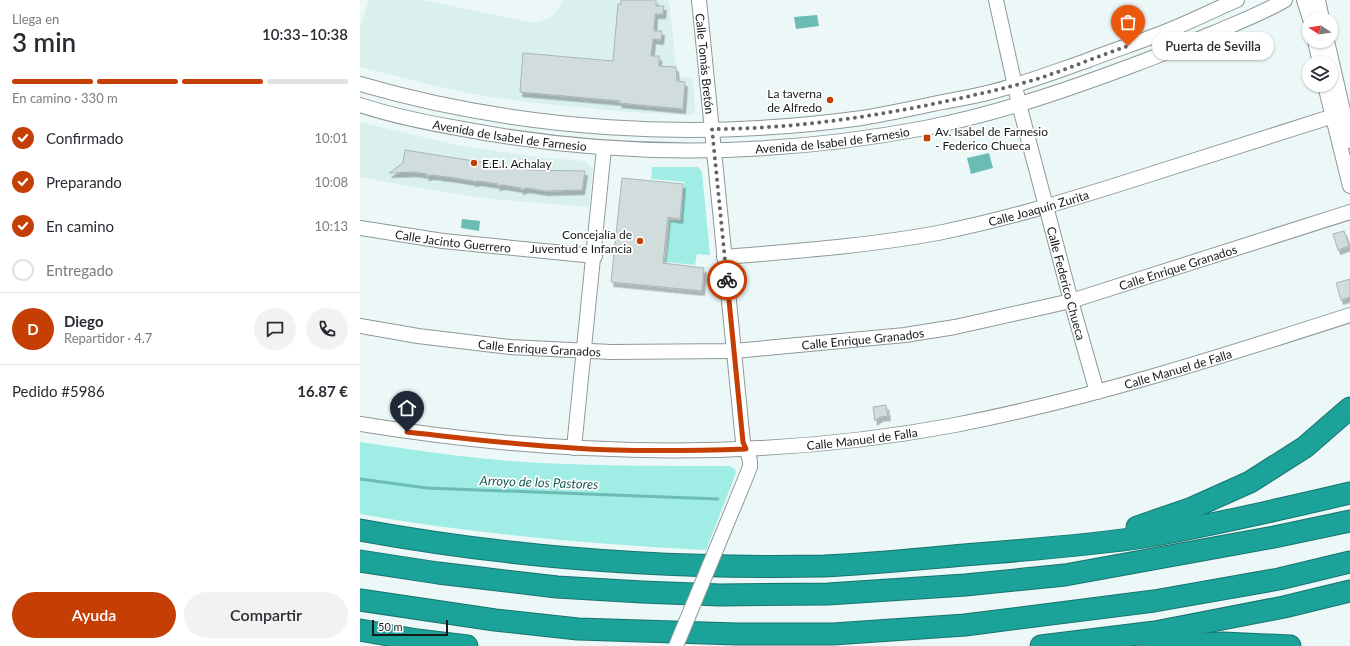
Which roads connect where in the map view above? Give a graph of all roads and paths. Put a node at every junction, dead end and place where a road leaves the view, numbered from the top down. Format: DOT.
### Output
graph roads {
  1 [pos="699,0"];
  2 [pos="996,0"];
  3 [pos="1237,0"];
  4 [pos="1285,0"];
  5 [pos="1304,0"];
  6 [pos="1318,0"];
  7 [pos="1308,12"];
  8 [pos="1321,12"];
  9 [pos="1328,48"];
  10 [pos="360,84"];
  11 [pos="1016,85"];
  12 [pos="1328,92"];
  13 [pos="1019,104"];
  14 [pos="360,105"];
  15 [pos="1338,115"];
  16 [pos="712,129"];
  17 [pos="1350,141"];
  18 [pos="604,148"];
  19 [pos="714,151"];
  20 [pos="1350,186"];
  21 [pos="1047,207"];
  22 [pos="1350,212"];
  23 [pos="360,228"];
  24 [pos="595,256"];
  25 [pos="724,257"];
  26 [pos="1071,301"];
  27 [pos="1350,315"];
  28 [pos="360,326"];
  29 [pos="585,351"];
  30 [pos="734,351"];
  31 [pos="1098,392"];
  32 [pos="1350,408"];
  33 [pos="360,424"];
  34 [pos="574,448"];
  35 [pos="746,449"];
  36 [pos="1350,493"];
  37 [pos="1350,521"];
  38 [pos="360,530"];
  39 [pos="1041,549"];
  40 [pos="360,561"];
  41 [pos="1350,562"];
  42 [pos="1350,592"];
  43 [pos="360,600"];
  44 [pos="360,630"];
  45 [pos="467,646"];
  46 [pos="676,646"];
  47 [pos="1041,646"];
  48 [pos="1151,646"];
  49 [pos="1290,646"];
  1 -- 16 [label="street, Calle Tomás Bretón"];
  2 -- 11 [label="street, Calle Federico Chueca"];
  3 -- 11 [label="street, Avenida de Isabel de Farnesio"];
  4 -- 13 [label="street, Avenida de Isabel de Farnesio"];
  5 -- 7 [label="street"];
  6 -- 8 [label="street"];
  9 -- 15 [label="street"];
  10 -- 16 [label="street, Avenida de Isabel de Farnesio"];
  11 -- 13 [label="street, Calle Federico Chueca"];
  11 -- 16 [label="street, Avenida de Isabel de Farnesio"];
  12 -- 15 [label="street"];
  13 -- 19 [label="street, Avenida de Isabel de Farnesio"];
  13 -- 21 [label="street, Calle Federico Chueca"];
  14 -- 18 [label="street, Avenida de Isabel de Farnesio"];
  15 -- 17 [label="street"];
  15 -- 20 [label="street"];
  15 -- 21 [label="street, Calle Joaquín Zurita"];
  16 -- 19 [label="street, Calle Tomás Bretón"];
  18 -- 19 [label="street, Avenida de Isabel de Farnesio"];
  18 -- 24 [label="street"];
  19 -- 25 [label="street, Calle Tomás Bretón"];
  21 -- 25 [label="street, Calle Joaquín Zurita"];
  21 -- 26 [label="street, Calle Federico Chueca"];
  22 -- 26 [label="street, Calle Enrique Granados"];
  23 -- 24 [label="street, Calle Jacinto Guerrero"];
  24 -- 29 [label="street"];
  25 -- 30 [label="street, Calle Tomás Bretón"];
  26 -- 30 [label="street, Calle Enrique Granados"];
  26 -- 31 [label="street, Calle Federico Chueca"];
  27 -- 31 [label="street, Calle Manuel de Falla"];
  28 -- 29 [label="street, Calle Enrique Granados"];
  29 -- 30 [label="street, Calle Enrique Granados"];
  29 -- 34 [label="street"];
  30 -- 35 [label="street, Calle Tomás Bretón"];
  31 -- 35 [label="street, Calle Manuel de Falla"];
  32 -- 39 [label="highway"];
  33 -- 34 [label="street, Calle Manuel de Falla"];
  34 -- 35 [label="street, Calle Manuel de Falla"];
  35 -- 46 [label="street, Calle Tomás Bretón, bridge"];
  36 -- 39 [label="highway"];
  37 -- 40 [label="highway"];
  38 -- 39 [label="highway"];
  41 -- 43 [label="highway"];
  42 -- 47 [label="highway"];
  44 -- 45 [label="highway"];
  48 -- 49 [label="highway"];
}
